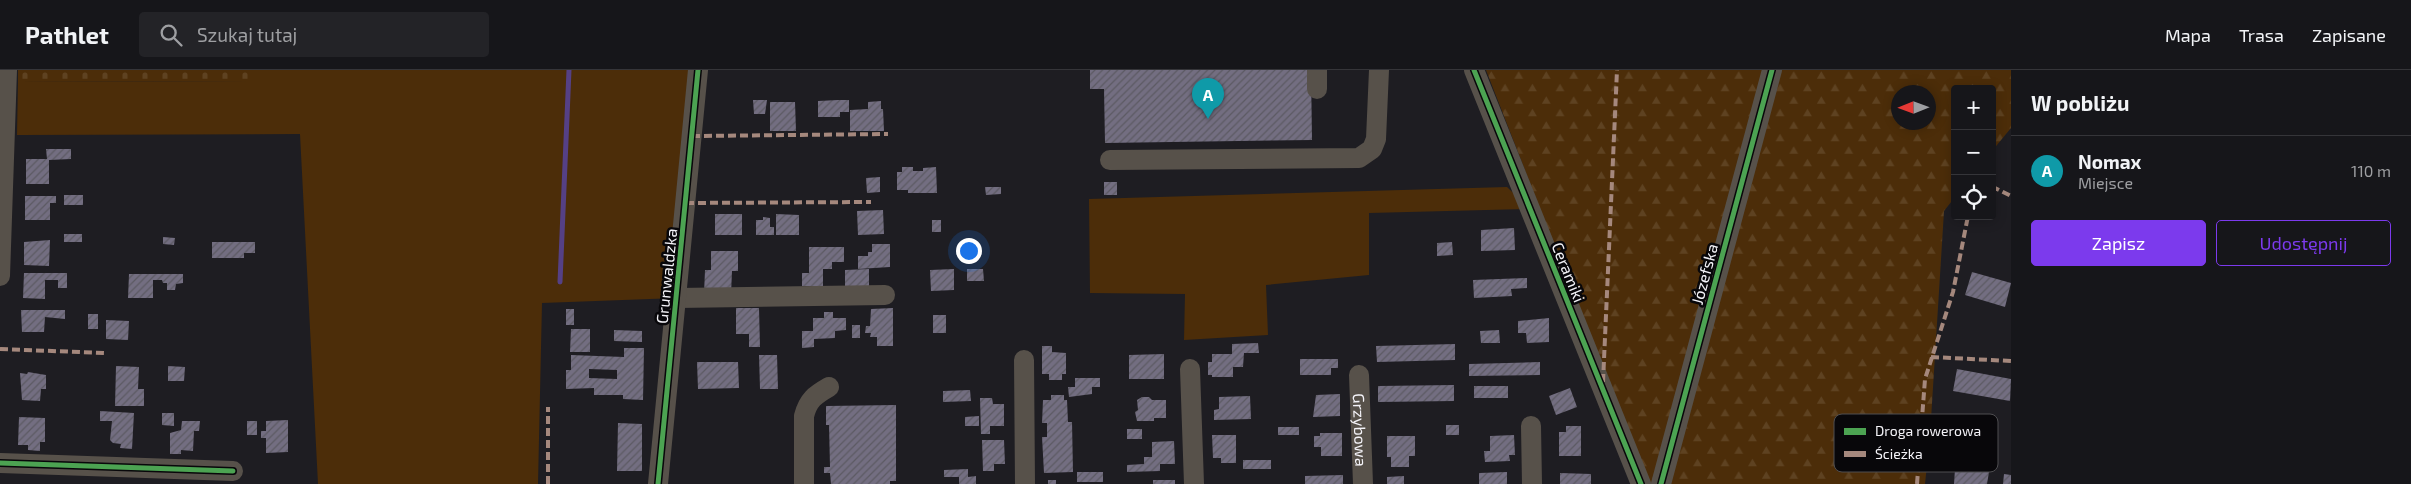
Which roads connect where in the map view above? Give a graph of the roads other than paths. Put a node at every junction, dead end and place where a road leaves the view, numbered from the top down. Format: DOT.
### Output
graph roads {
  1 [pos="6,70"];
  2 [pos="698,70"];
  3 [pos="1379,70"];
  4 [pos="1474,70"];
  5 [pos="1772,70"];
  6 [pos="1110,160"];
  7 [pos="1,207"];
  8 [pos="0,276"];
  9 [pos="885,295"];
  10 [pos="677,298"];
  11 [pos="1024,360"];
  12 [pos="1190,369"];
  13 [pos="1359,375"];
  14 [pos="829,387"];
  15 [pos="1531,426"];
  16 [pos="0,463"];
  17 [pos="232,471"];
  18 [pos="658,484"];
  19 [pos="804,484"];
  20 [pos="1025,484"];
  21 [pos="1194,484"];
  22 [pos="1363,484"];
  23 [pos="1532,484"];
  24 [pos="1641,484"];
  25 [pos="1661,484"];
  1 -- 7 [label="street"];
  2 -- 10 [label="street, Grunwaldzka"];
  3 -- 6 [label="street"];
  4 -- 24 [label="street, Ceramiki"];
  5 -- 25 [label="street, Józefska"];
  7 -- 8 [label="street"];
  9 -- 10 [label="street"];
  10 -- 18 [label="street, Grunwaldzka"];
  11 -- 20 [label="street"];
  12 -- 21 [label="street"];
  13 -- 22 [label="street, Grzybowa"];
  14 -- 19 [label="street"];
  15 -- 23 [label="street"];
  16 -- 17 [label="street"];
}
